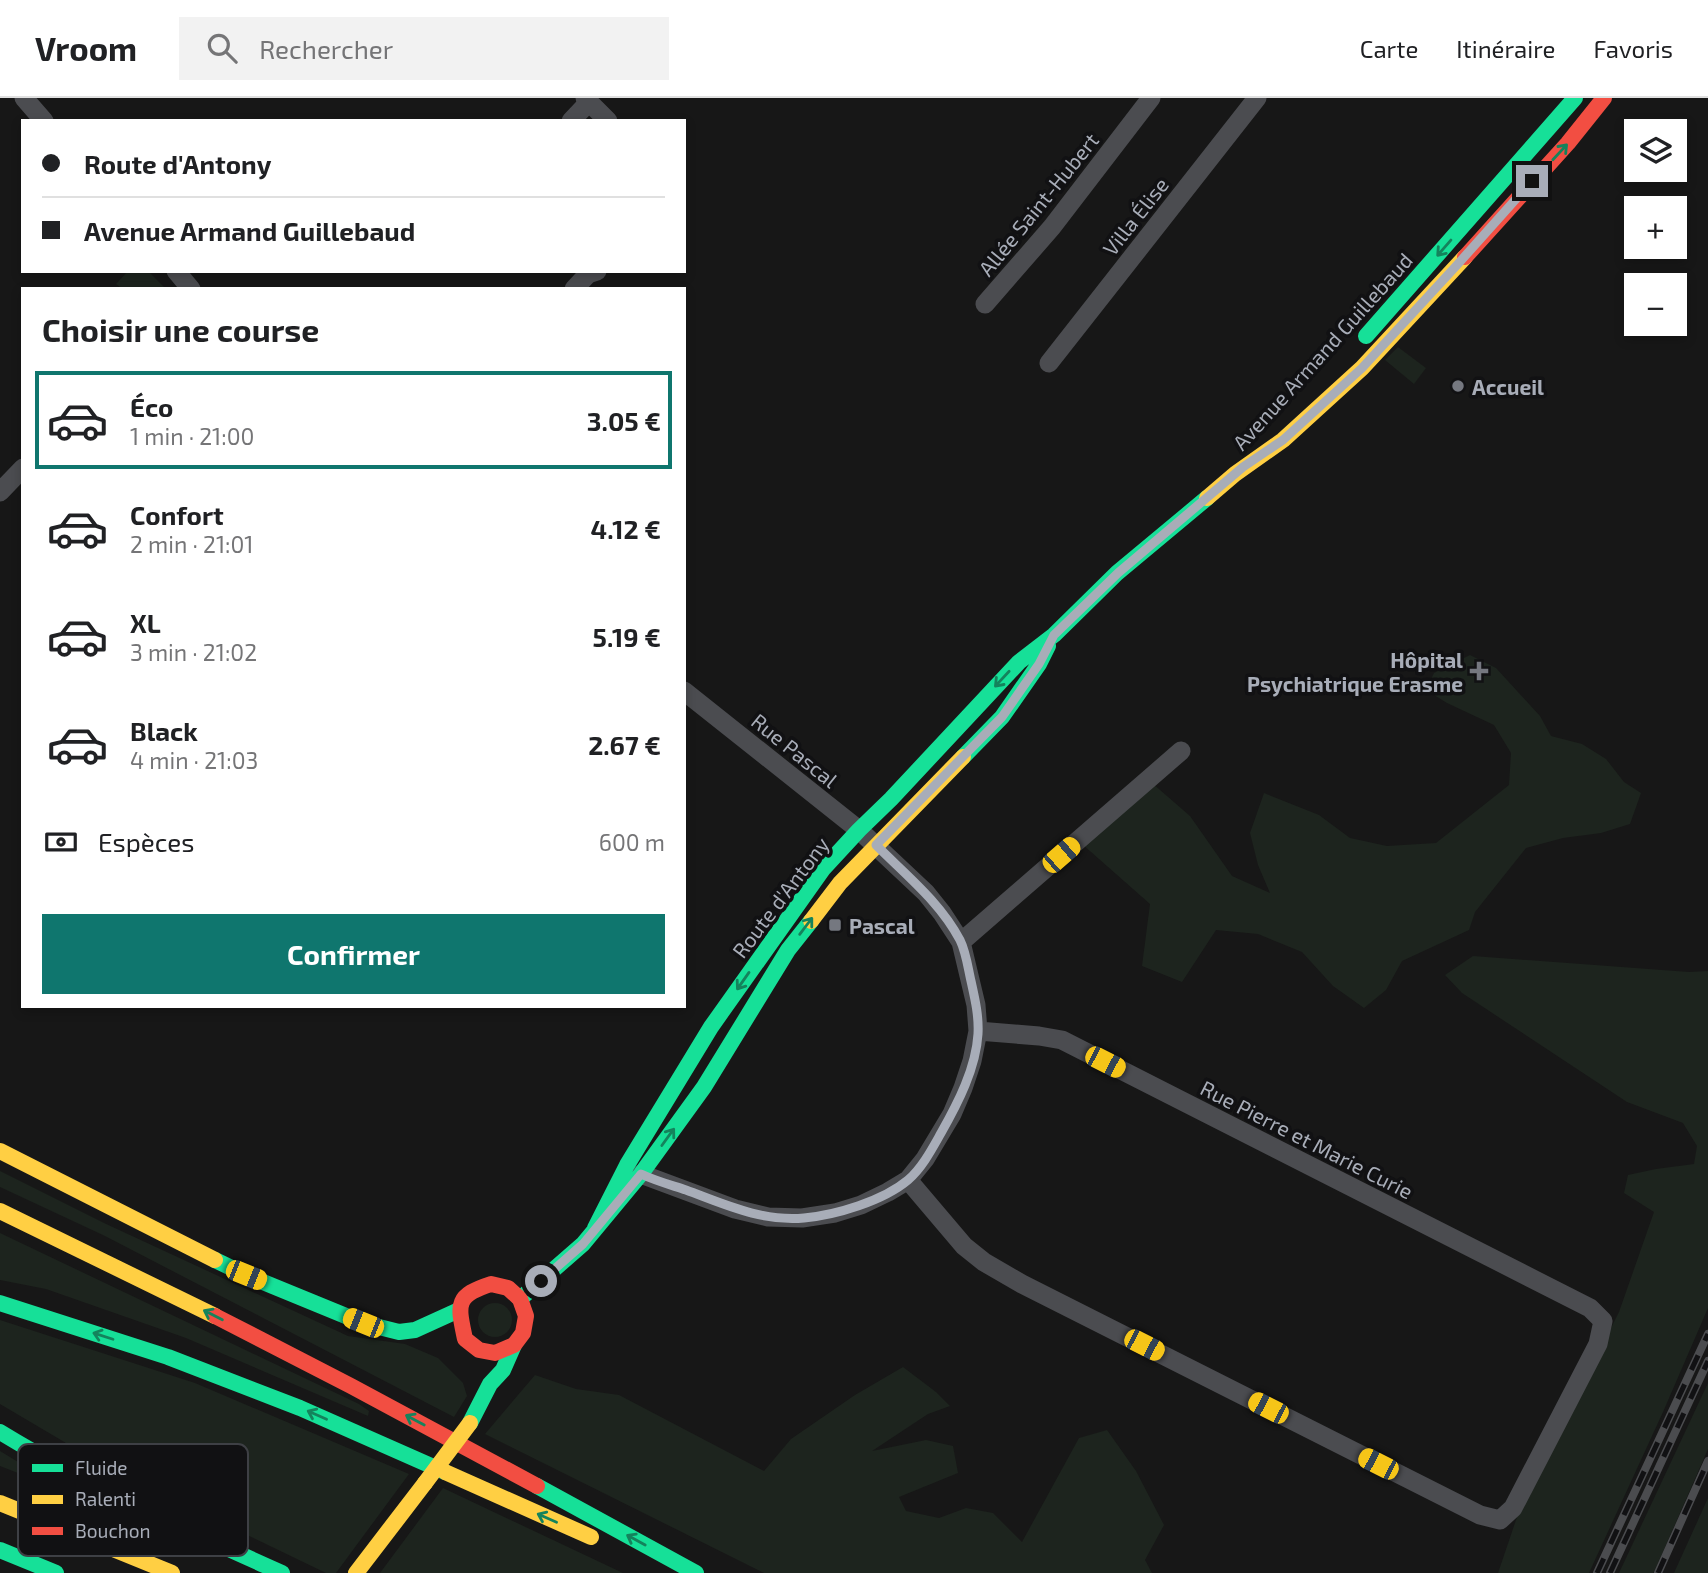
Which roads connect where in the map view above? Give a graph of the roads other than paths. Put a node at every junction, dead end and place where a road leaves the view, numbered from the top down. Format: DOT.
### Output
graph roads {
  1 [pos="24,98"];
  2 [pos="1151,98"];
  3 [pos="1256,98"];
  4 [pos="1575,98"];
  5 [pos="1604,98"];
  6 [pos="587,100"];
  7 [pos="42,119"];
  8 [pos="573,119"];
  9 [pos="606,119"];
  10 [pos="178,273"];
  11 [pos="591,273"];
  12 [pos="189,287"];
  13 [pos="576,287"];
  14 [pos="985,304"];
  15 [pos="1352,352"];
  16 [pos="1049,363"];
  17 [pos="1328,378"];
  18 [pos="1243,467"];
  19 [pos="21,470"];
  20 [pos="0,492"];
  21 [pos="1054,635"];
  22 [pos="686,693"];
  23 [pos="1181,751"];
  24 [pos="859,830"];
  25 [pos="876,845"];
  26 [pos="961,942"];
  27 [pos="978,1031"];
  28 [pos="0,1151"];
  29 [pos="641,1174"];
  30 [pos="908,1180"];
  31 [pos="0,1211"];
  32 [pos="595,1228"];
  33 [pos="520,1299"];
  34 [pos="0,1303"];
  35 [pos="459,1310"];
  36 [pos="415,1330"];
  37 [pos="514,1345"];
  38 [pos="468,1353"];
  39 [pos="0,1432"];
  40 [pos="20,1444"];
  41 [pos="0,1503"];
  42 [pos="18,1510"];
  43 [pos="0,1550"];
  44 [pos="130,1556"];
  45 [pos="245,1556"];
  46 [pos="55,1573"];
  47 [pos="172,1573"];
  48 [pos="282,1573"];
  49 [pos="356,1573"];
  50 [pos="677,1573"];
  51 [pos="696,1573"];
  1 -- 7 [label="street"];
  2 -- 14 [label="street, Allée Saint-Hubert"];
  3 -- 16 [label="street, Villa Élise"];
  4 -- 15 [label="main road, Avenue Armand Guillebaud, one-way"];
  18 -- 5 [label="main road, Avenue Armand Guillebaud, one-way"];
  6 -- 8 [label="street"];
  6 -- 9 [label="street"];
  10 -- 12 [label="street"];
  11 -- 13 [label="street"];
  17 -- 18 [label="main road, Avenue Armand Guillebaud"];
  18 -- 21 [label="main road, Route d'Antony"];
  19 -- 20 [label="street"];
  21 -- 24 [label="main road, Route d'Antony, one-way"];
  21 -- 25 [label="main road, Route d'Antony"];
  22 -- 24 [label="street, Rue Pascal"];
  23 -- 26 [label="street"];
  24 -- 25 [label="street, Rue Pascal"];
  24 -- 32 [label="main road, Route d'Antony, one-way"];
  25 -- 26 [label="street, Rue Pascal"];
  29 -- 25 [label="main road, Route d'Antony, one-way"];
  26 -- 27 [label="street"];
  27 -- 30 [label="street"];
  27 -- 30 [label="street, Rue Pierre et Marie Curie"];
  28 -- 36 [label="main road"];
  29 -- 30 [label="street"];
  29 -- 32 [label="main road, Route d'Antony"];
  51 -- 31 [label="main road, one-way"];
  32 -- 33 [label="main road, Route d'Antony"];
  33 -- 35 [label="main road"];
  33 -- 37 [label="main road"];
  50 -- 34 [label="main road, one-way"];
  35 -- 36 [label="main road"];
  35 -- 38 [label="main road"];
  36 -- 38 [label="main road"];
  37 -- 38 [label="main road"];
  37 -- 38 [label="main road"];
  38 -- 49 [label="main road, bridge"];
  39 -- 40 [label="main road"];
  41 -- 42 [label="main road"];
  43 -- 46 [label="main road"];
  44 -- 47 [label="main road"];
  45 -- 48 [label="main road"];
}
